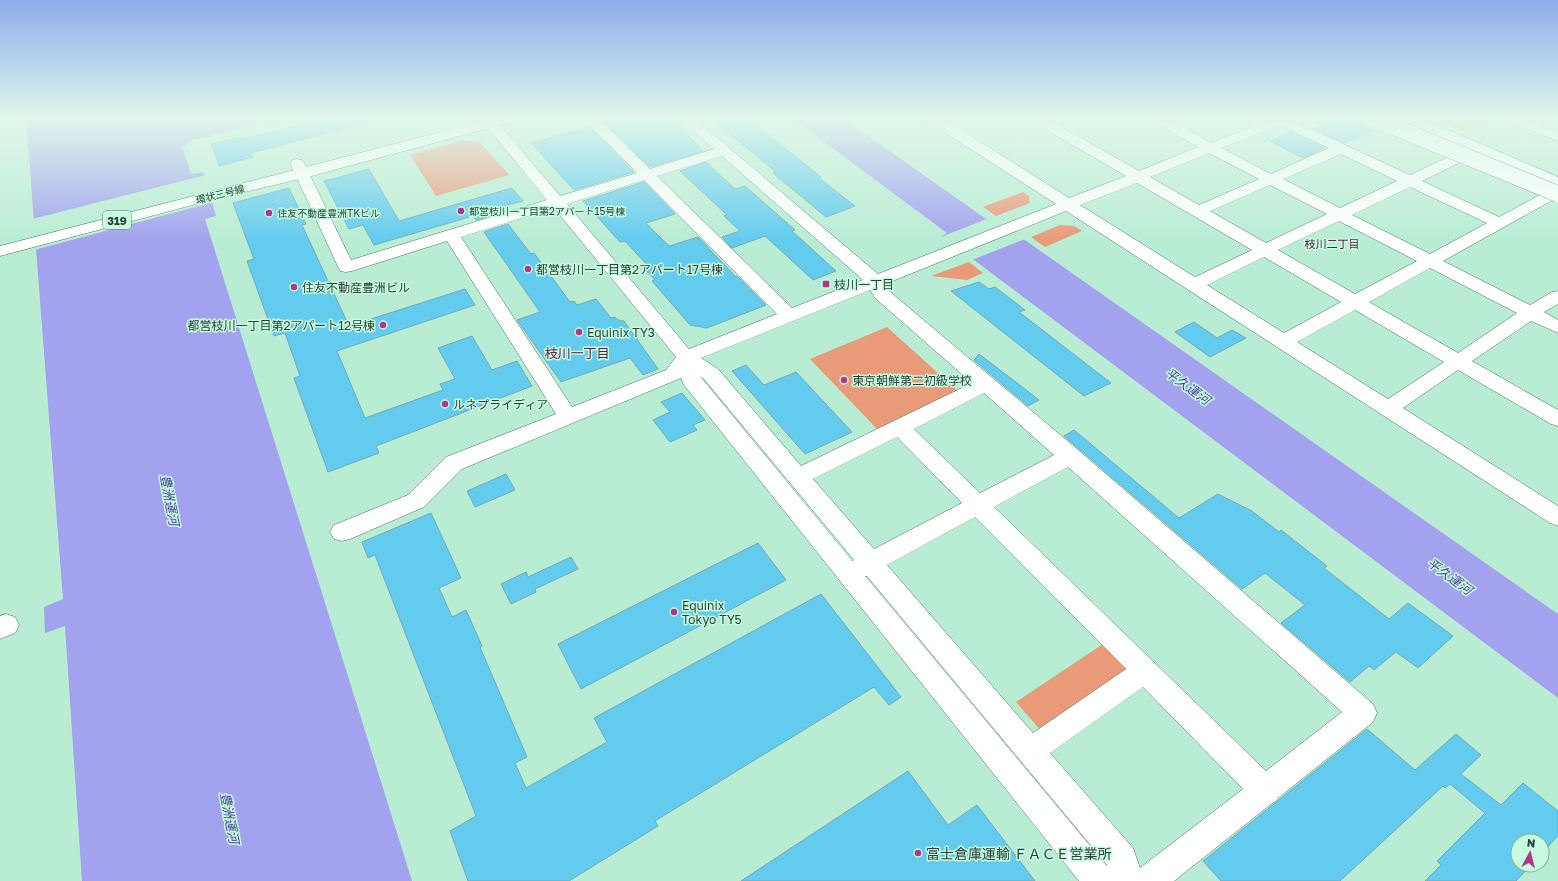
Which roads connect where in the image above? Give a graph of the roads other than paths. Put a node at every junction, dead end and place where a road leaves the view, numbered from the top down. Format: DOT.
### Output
graph roads {
  1 [pos="330,159"];
  2 [pos="335,159"];
  3 [pos="521,159"];
  4 [pos="631,159"];
  5 [pos="698,159"];
  6 [pos="733,159"];
  7 [pos="996,159"];
  8 [pos="1108,159"];
  9 [pos="1181,159"];
  10 [pos="1232,159"];
  11 [pos="1317,159"];
  12 [pos="1362,159"];
  13 [pos="1455,159"];
  14 [pos="1478,159"];
  15 [pos="1479,159"];
  16 [pos="1485,159"];
  17 [pos="1493,159"];
  18 [pos="299,168"];
  19 [pos="647,175"];
  20 [pos="1138,176"];
  21 [pos="1272,179"];
  22 [pos="1409,181"];
  23 [pos="1558,190"];
  24 [pos="558,203"];
  25 [pos="1068,205"];
  26 [pos="1198,211"];
  27 [pos="1339,215"];
  28 [pos="1499,223"];
  29 [pos="451,235"];
  30 [pos="0,240"];
  31 [pos="18,240"];
  32 [pos="1266,250"];
  33 [pos="0,251"];
  34 [pos="1431,261"];
  35 [pos="875,281"];
  36 [pos="1192,285"];
  37 [pos="1558,296"];
  38 [pos="1356,302"];
  39 [pos="1530,313"];
  40 [pos="789,316"];
  41 [pos="1558,327"];
  42 [pos="1282,342"];
  43 [pos="686,357"];
  44 [pos="1458,360"];
  45 [pos="986,384"];
  46 [pos="1387,409"];
  47 [pos="1557,416"];
  48 [pos="568,418"];
  49 [pos="900,427"];
  50 [pos="1070,456"];
  51 [pos="798,477"];
  52 [pos="978,505"];
  53 [pos="1558,517"];
  54 [pos="342,532"];
  55 [pos="870,562"];
  56 [pos="848,574"];
  57 [pos="1145,671"];
  58 [pos="1030,751"];
  59 [pos="1266,791"];
  60 [pos="1106,881"];
  61 [pos="1129,881"];
  62 [pos="1149,881"];
  1 -- 18 [label="main road, 環状三号線 / 319"];
  2 -- 18 [label="main road, 環状三号線 / 319"];
  3 -- 24 [label="street"];
  4 -- 19 [label="street"];
  5 -- 19 [label="street"];
  6 -- 35 [label="street"];
  7 -- 25 [label="street"];
  8 -- 20 [label="street"];
  9 -- 20 [label="street"];
  10 -- 21 [label="street"];
  11 -- 21 [label="street"];
  12 -- 22 [label="street"];
  13 -- 22 [label="street"];
  14 -- 23 [label="main road, bridge"];
  15 -- 23 [label="main road"];
  16 -- 23 [label="main road, bridge"];
  17 -- 23 [label="main road"];
  18 -- 29 [label="street"];
  18 -- 31 [label="main road, 環状三号線 / 319"];
  19 -- 24 [label="street"];
  19 -- 40 [label="street"];
  20 -- 25 [label="street"];
  20 -- 26 [label="street"];
  21 -- 26 [label="street"];
  21 -- 27 [label="street"];
  22 -- 27 [label="street"];
  22 -- 28 [label="street"];
  23 -- 28 [label="street"];
  24 -- 29 [label="street"];
  24 -- 43 [label="street"];
  25 -- 35 [label="street"];
  25 -- 36 [label="street"];
  26 -- 32 [label="street"];
  27 -- 32 [label="street"];
  27 -- 34 [label="street"];
  28 -- 34 [label="street"];
  29 -- 48 [label="street"];
  30 -- 31 [label="main road, 環状三号線 / 319"];
  31 -- 33 [label="main road, 環状三号線 / 319"];
  32 -- 36 [label="street"];
  32 -- 38 [label="street"];
  34 -- 38 [label="street"];
  34 -- 39 [label="street"];
  35 -- 40 [label="street"];
  35 -- 45 [label="street"];
  36 -- 42 [label="street"];
  37 -- 39 [label="street"];
  38 -- 42 [label="street"];
  38 -- 44 [label="street"];
  39 -- 41 [label="street"];
  39 -- 44 [label="street"];
  40 -- 43 [label="street"];
  42 -- 46 [label="street"];
  43 -- 48 [label="street"];
  43 -- 51 [label="street"];
  43 -- 56 [label="street"];
  44 -- 46 [label="street"];
  44 -- 47 [label="street"];
  45 -- 49 [label="street"];
  45 -- 50 [label="street"];
  46 -- 53 [label="street"];
  48 -- 54 [label="street"];
  49 -- 51 [label="street"];
  49 -- 52 [label="street"];
  50 -- 52 [label="street"];
  50 -- 59 [label="street"];
  51 -- 55 [label="street"];
  52 -- 55 [label="street"];
  52 -- 57 [label="street"];
  55 -- 56 [label="street"];
  55 -- 58 [label="street"];
  56 -- 60 [label="street"];
  57 -- 58 [label="street"];
  57 -- 59 [label="street"];
  58 -- 61 [label="street"];
  59 -- 62 [label="street"];
}
